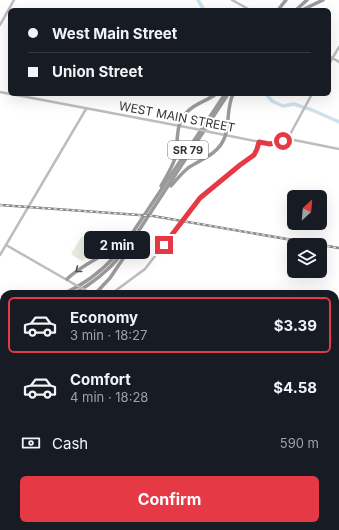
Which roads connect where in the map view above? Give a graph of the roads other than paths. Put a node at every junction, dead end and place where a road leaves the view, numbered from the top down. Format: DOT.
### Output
graph roads {
  1 [pos="232,0"];
  2 [pos="307,0"];
  3 [pos="323,0"];
  4 [pos="246,8"];
  5 [pos="298,8"];
  6 [pos="306,8"];
  7 [pos="8,11"];
  8 [pos="0,25"];
  9 [pos="339,47"];
  10 [pos="332,58"];
  11 [pos="339,62"];
  12 [pos="21,96"];
  13 [pos="213,96"];
  14 [pos="224,96"];
  15 [pos="227,96"];
  16 [pos="232,96"];
  17 [pos="311,96"];
  18 [pos="86,109"];
  19 [pos="178,126"];
  20 [pos="226,135"];
  21 [pos="287,140"];
  22 [pos="259,142"];
  23 [pos="339,149"];
  24 [pos="159,194"];
  25 [pos="163,194"];
  26 [pos="141,221"];
  27 [pos="136,234"];
  28 [pos="6,245"];
  29 [pos="0,255"];
  30 [pos="67,279"];
  31 [pos="70,290"];
  32 [pos="79,290"];
  33 [pos="85,290"];
  34 [pos="97,290"];
  35 [pos="116,290"];
  1 -- 4 [label="street"];
  2 -- 5 [label="highway"];
  3 -- 6 [label="highway"];
  7 -- 8 [label="street"];
  9 -- 10 [label="street"];
  10 -- 11 [label="street"];
  12 -- 18 [label="street, WEST MAIN STREET"];
  13 -- 19 [label="highway"];
  14 -- 24 [label="highway, SR 79"];
  15 -- 25 [label="highway, SR 79"];
  16 -- 20 [label="highway"];
  17 -- 21 [label="street"];
  18 -- 19 [label="street, WEST MAIN STREET"];
  18 -- 28 [label="street"];
  19 -- 20 [label="street, WEST MAIN STREET, bridge"];
  19 -- 24 [label="highway"];
  20 -- 22 [label="street, WEST MAIN STREET"];
  20 -- 25 [label="highway"];
  21 -- 22 [label="street, WEST MAIN STREET"];
  21 -- 23 [label="street, WEST MAIN STREET"];
  22 -- 35 [label="street"];
  24 -- 26 [label="highway, SR 79"];
  25 -- 27 [label="highway, SR 79"];
  26 -- 30 [label="highway, one-way"];
  26 -- 31 [label="highway, SR 79"];
  27 -- 32 [label="highway, SR 79"];
  27 -- 34 [label="highway"];
  28 -- 29 [label="street"];
  28 -- 30 [label="street"];
  30 -- 33 [label="street, bridge"];
}
